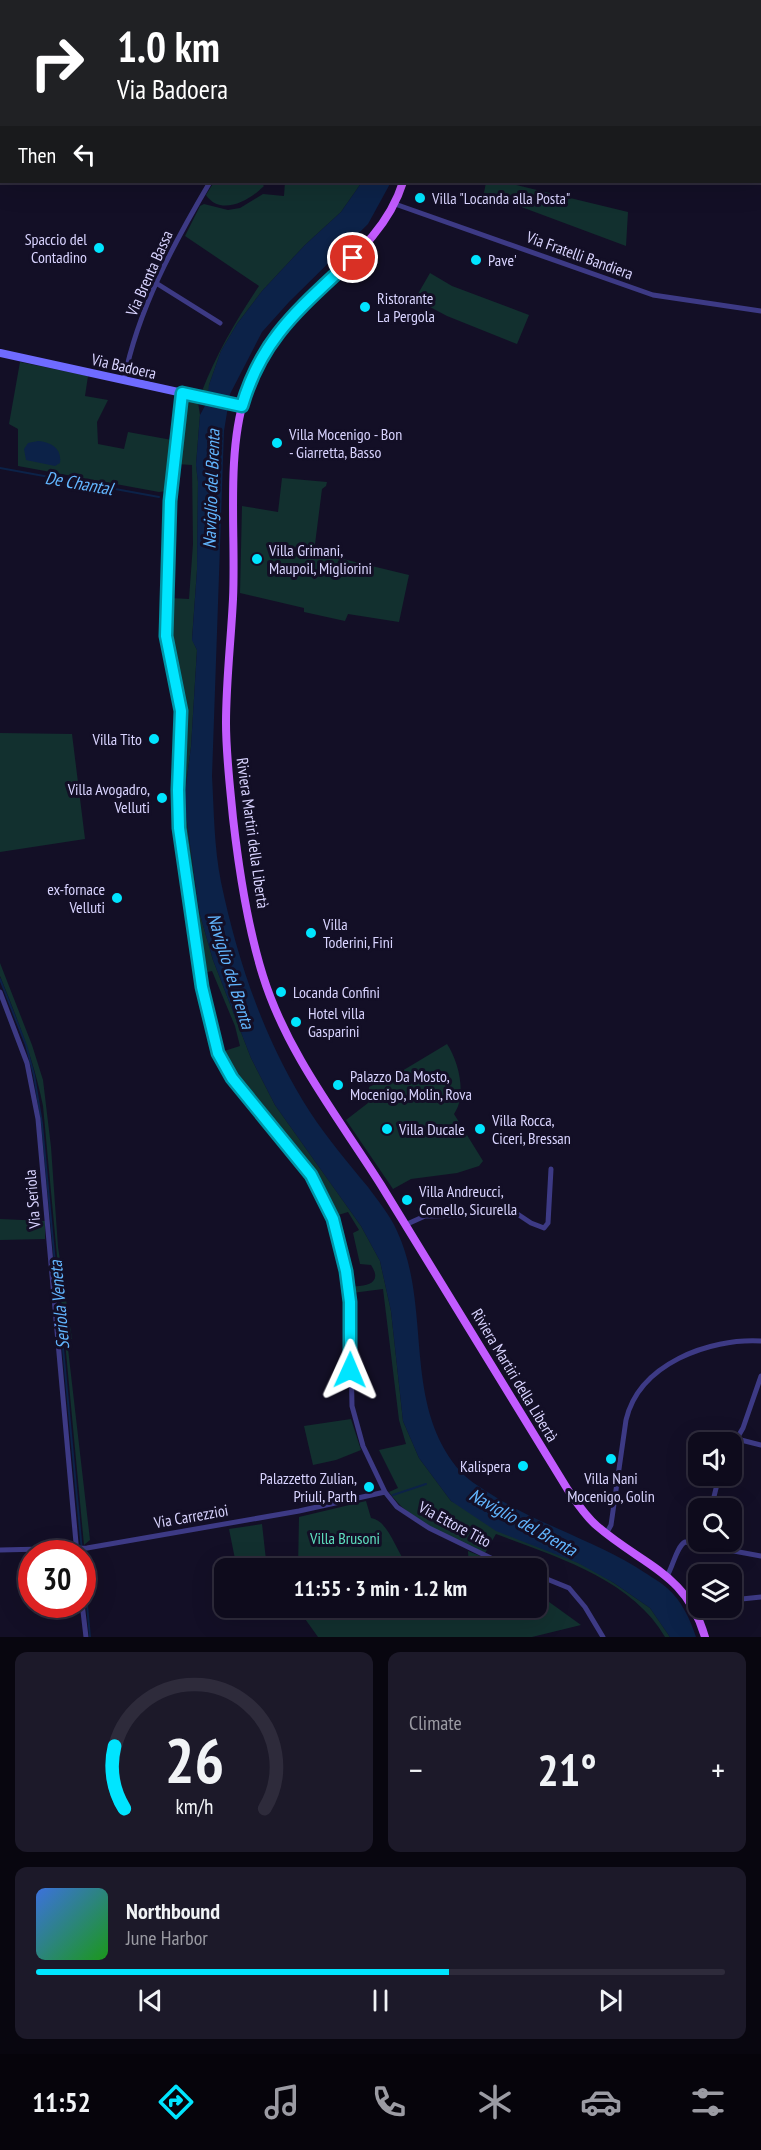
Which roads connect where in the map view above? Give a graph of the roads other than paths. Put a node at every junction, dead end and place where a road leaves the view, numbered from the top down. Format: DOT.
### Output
graph roads {
  1 [pos="209,183"];
  2 [pos="403,183"];
  3 [pos="394,204"];
  4 [pos="156,283"];
  5 [pos="761,311"];
  6 [pos="220,323"];
  7 [pos="0,353"];
  8 [pos="124,380"];
  9 [pos="182,393"];
  10 [pos="242,406"];
  11 [pos="0,992"];
  12 [pos="551,1169"];
  13 [pos="405,1225"];
  14 [pos="761,1341"];
  15 [pos="761,1376"];
  16 [pos="741,1432"];
  17 [pos="742,1440"];
  18 [pos="761,1445"];
  19 [pos="385,1492"];
  20 [pos="606,1534"];
  21 [pos="79,1540"];
  22 [pos="688,1542"];
  23 [pos="96,1547"];
  24 [pos="0,1550"];
  25 [pos="18,1550"];
  26 [pos="742,1551"];
  27 [pos="761,1556"];
  28 [pos="491,1558"];
  29 [pos="667,1576"];
  30 [pos="547,1579"];
  31 [pos="688,1596"];
  32 [pos="761,1597"];
  33 [pos="742,1599"];
  34 [pos="84,1618"];
  35 [pos="700,1618"];
  36 [pos="86,1637"];
  37 [pos="603,1637"];
  38 [pos="705,1637"];
  1 -- 4 [label="street, Via Brenta Bassa"];
  2 -- 3 [label="main road, Riviera Martiri della Libertà"];
  3 -- 5 [label="street, Via Fratelli Bandiera"];
  3 -- 10 [label="main road, Riviera Martiri della Libertà"];
  4 -- 6 [label="street"];
  4 -- 8 [label="street, Via Brenta Bassa"];
  7 -- 8 [label="main road, Via Badoera"];
  8 -- 9 [label="main road, Via Badoera"];
  9 -- 10 [label="main road, Via Badoera"];
  9 -- 19 [label="street, Via Ettore Tito"];
  10 -- 13 [label="main road, Riviera Martiri della Libertà"];
  11 -- 21 [label="street, Via Seriola"];
  12 -- 13 [label="street"];
  13 -- 20 [label="main road, Riviera Martiri della Libertà"];
  14 -- 20 [label="street"];
  15 -- 16 [label="street"];
  17 -- 18 [label="street"];
  19 -- 23 [label="street, Via Carrezzioi"];
  19 -- 28 [label="street, Via Ettore Tito"];
  20 -- 29 [label="main road, Riviera Martiri della Libertà"];
  22 -- 29 [label="street"];
  24 -- 25 [label="street, Via Carrezzioi"];
  26 -- 27 [label="street"];
  29 -- 31 [label="main road, Riviera Martiri della Libertà"];
  30 -- 37 [label="street"];
  32 -- 33 [label="street"];
  34 -- 36 [label="street"];
  35 -- 38 [label="main road, Riviera Martiri della Libertà"];
}
